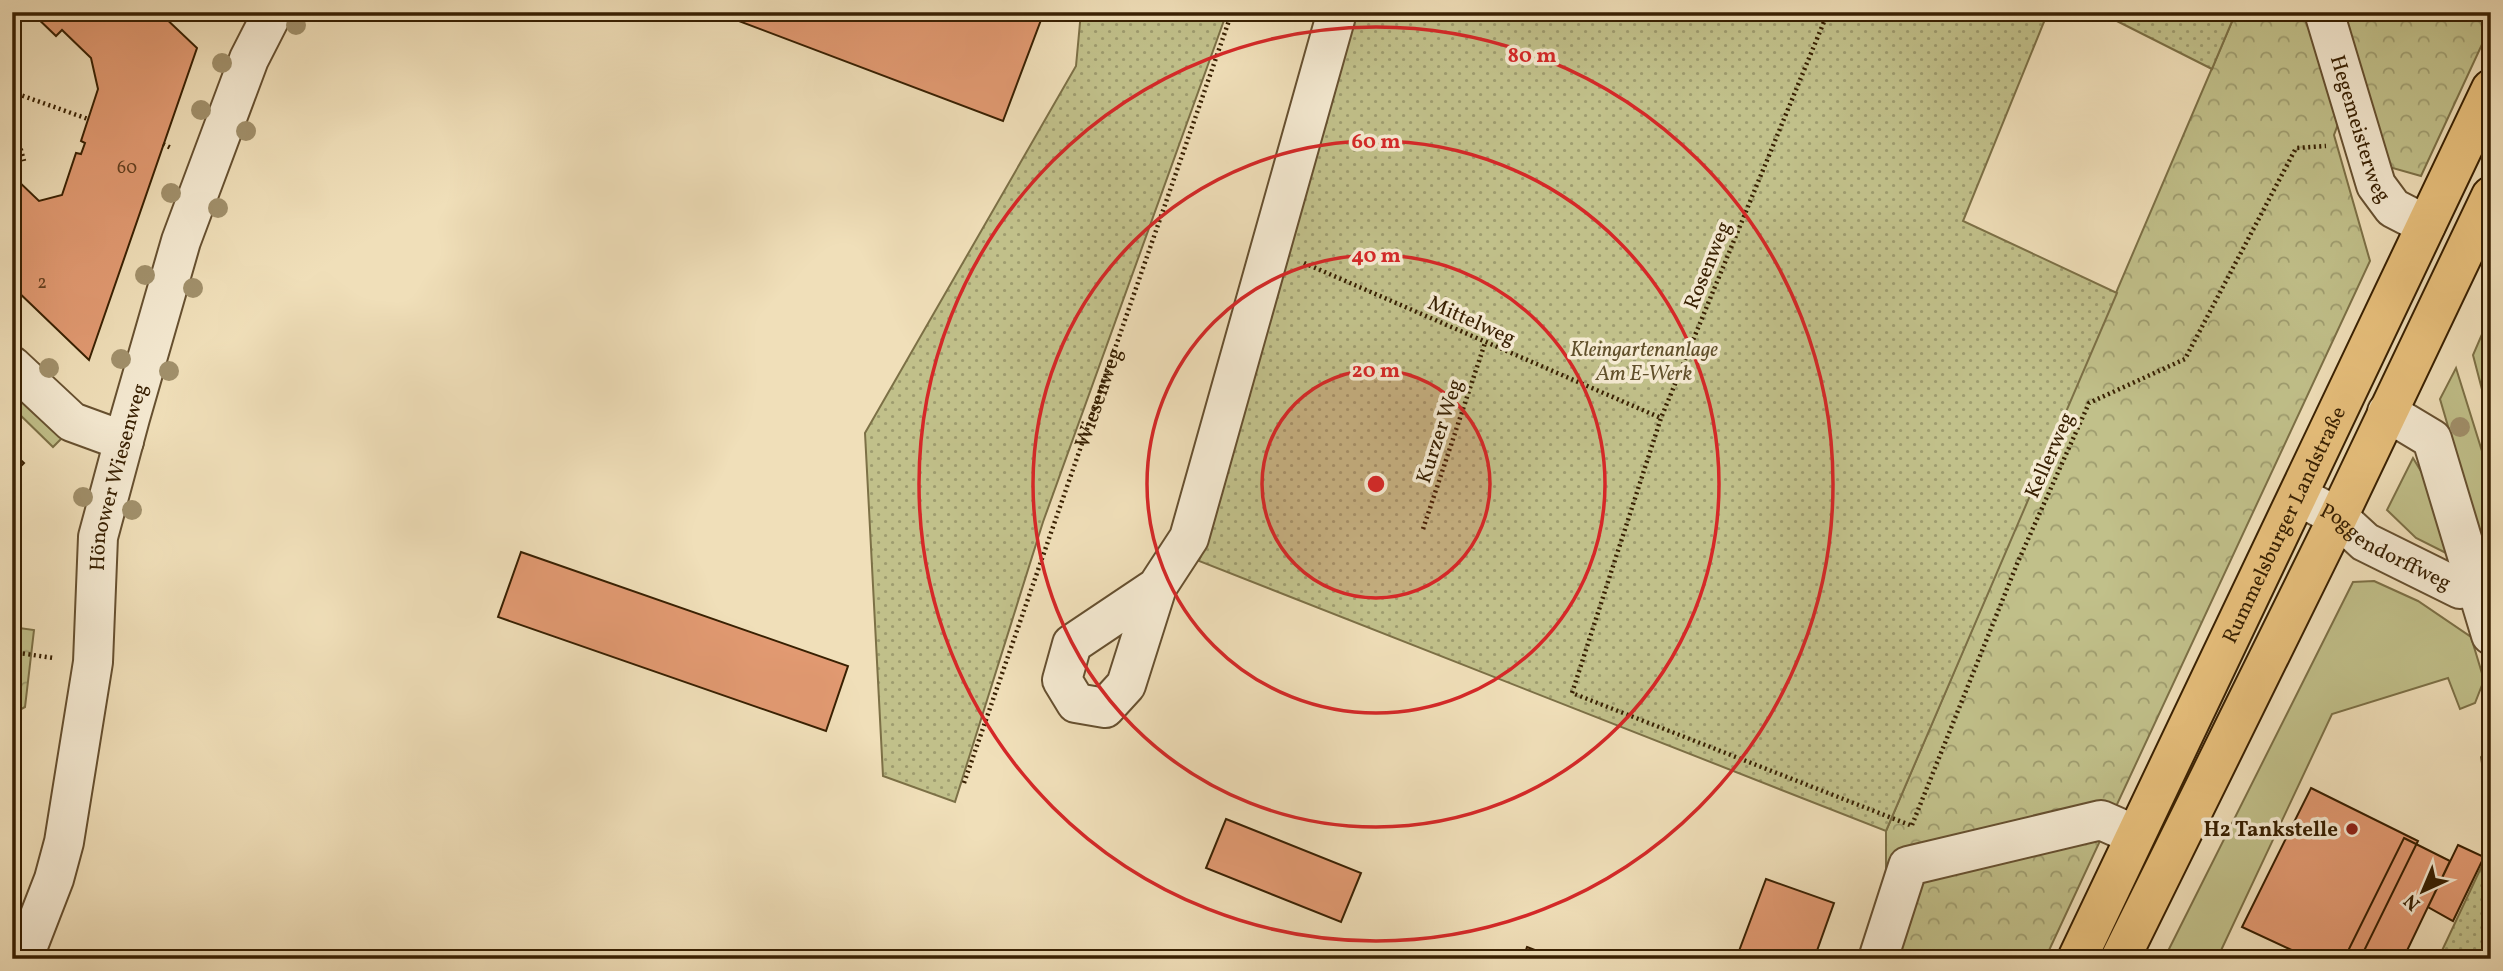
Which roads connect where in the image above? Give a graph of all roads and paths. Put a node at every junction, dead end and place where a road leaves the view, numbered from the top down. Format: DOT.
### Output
graph roads {
  1 [pos="1232,12"];
  2 [pos="1337,12"];
  3 [pos="1828,12"];
  4 [pos="2324,12"];
  5 [pos="266,15"];
  6 [pos="2491,89"];
  7 [pos="12,92"];
  8 [pos="12,117"];
  9 [pos="88,119"];
  10 [pos="163,144"];
  11 [pos="170,148"];
  12 [pos="2364,150"];
  13 [pos="24,161"];
  14 [pos="2491,196"];
  15 [pos="2426,225"];
  16 [pos="1271,248"];
  17 [pos="1485,344"];
  18 [pos="12,366"];
  19 [pos="2388,412"];
  20 [pos="1661,418"];
  21 [pos="124,441"];
  22 [pos="2298,496"];
  23 [pos="2338,517"];
  24 [pos="1423,529"];
  25 [pos="1157,587"];
  26 [pos="2476,587"];
  27 [pos="2491,635"];
  28 [pos="964,783"];
  29 [pos="1912,825"];
  30 [pos="2135,835"];
  31 [pos="1908,866"];
  32 [pos="23,959"];
  33 [pos="1878,959"];
  34 [pos="2077,959"];
  35 [pos="2120,959"];
  1 -- 28 [label="path, Wiesenweg"];
  2 -- 16 [label="street"];
  3 -- 20 [label="path, Rosenweg"];
  4 -- 12 [label="street, Hegemeisterweg"];
  5 -- 21 [label="street, Hönower Wiesenweg"];
  6 -- 15 [label="main road, Rummelsburger Landstraße"];
  7 -- 9 [label="path"];
  8 -- 13 [label="path"];
  10 -- 11 [label="path"];
  12 -- 15 [label="street, Hegemeisterweg"];
  12 -- 29 [label="path, Kellerweg"];
  14 -- 19 [label="main road, Rummelsburger Landstraße"];
  15 -- 22 [label="main road, Rummelsburger Landstraße"];
  16 -- 17 [label="path, Mittelweg"];
  16 -- 25 [label="street"];
  17 -- 20 [label="path, Mittelweg"];
  17 -- 24 [label="path, Kurzer Weg"];
  18 -- 21 [label="street"];
  19 -- 23 [label="main road, Rummelsburger Landstraße"];
  19 -- 26 [label="street, Poggendorffweg"];
  20 -- 29 [label="path, Rosenweg"];
  21 -- 32 [label="street, Hönower Wiesenweg"];
  22 -- 23 [label="street, Poggendorffweg"];
  22 -- 30 [label="main road, Rummelsburger Landstraße"];
  23 -- 26 [label="street, Poggendorffweg"];
  23 -- 35 [label="main road, Rummelsburger Landstraße"];
  26 -- 27 [label="street, Poggendorffweg"];
  29 -- 31 [label="path, Kellerweg"];
  30 -- 31 [label="street"];
  30 -- 34 [label="main road, Rummelsburger Landstraße"];
  31 -- 33 [label="street"];
}
